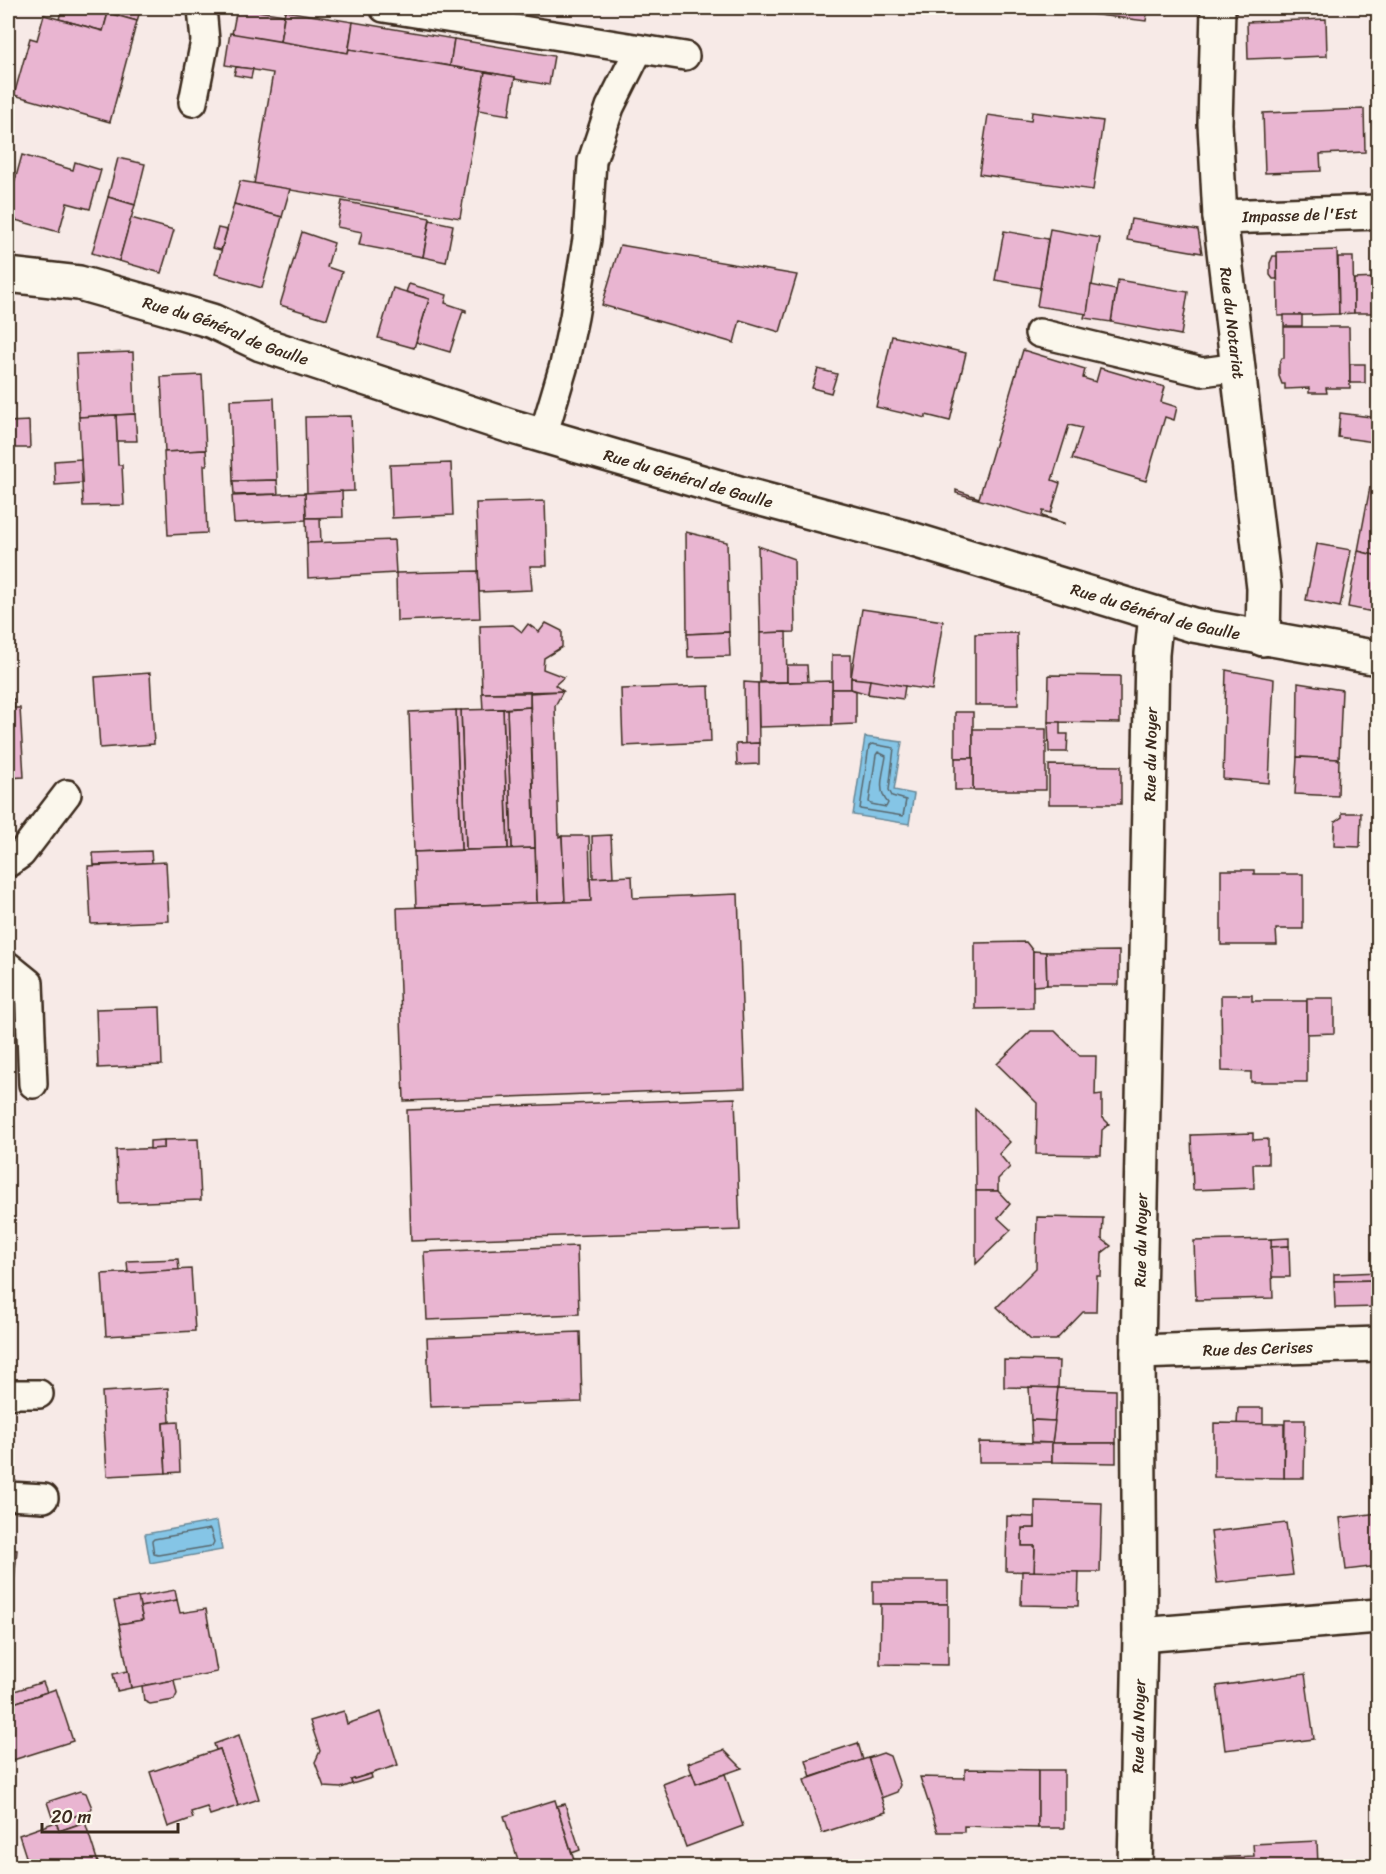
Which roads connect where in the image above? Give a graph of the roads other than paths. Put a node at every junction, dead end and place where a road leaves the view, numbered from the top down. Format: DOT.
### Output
graph roads {
  1 [pos="202,8"];
  2 [pos="384,8"];
  3 [pos="1218,8"];
  4 [pos="639,49"];
  5 [pos="685,56"];
  6 [pos="193,102"];
  7 [pos="1378,212"];
  8 [pos="1220,217"];
  9 [pos="8,274"];
  10 [pos="1039,333"];
  11 [pos="1239,367"];
  12 [pos="543,436"];
  13 [pos="1156,614"];
  14 [pos="1263,639"];
  15 [pos="1378,658"];
  16 [pos="67,794"];
  17 [pos="8,862"];
  18 [pos="8,966"];
  19 [pos="33,1084"];
  20 [pos="1378,1344"];
  21 [pos="1138,1352"];
  22 [pos="8,1394"];
  23 [pos="39,1394"];
  24 [pos="8,1496"];
  25 [pos="44,1498"];
  26 [pos="1378,1616"];
  27 [pos="1140,1635"];
  28 [pos="1135,1866"];
  1 -- 6 [label="lane"];
  2 -- 4 [label="lane"];
  3 -- 8 [label="street, Rue du Notariat"];
  4 -- 5 [label="lane"];
  4 -- 12 [label="lane"];
  7 -- 8 [label="street, Impasse de l'Est"];
  8 -- 11 [label="street, Rue du Notariat"];
  9 -- 12 [label="street, Rue du Général de Gaulle"];
  10 -- 11 [label="lane"];
  11 -- 14 [label="street, Rue du Notariat"];
  12 -- 13 [label="street, Rue du Général de Gaulle"];
  13 -- 14 [label="street, Rue du Général de Gaulle"];
  13 -- 21 [label="street, Rue du Noyer"];
  14 -- 15 [label="street, Rue du Général de Gaulle"];
  16 -- 17 [label="lane"];
  18 -- 19 [label="lane"];
  20 -- 21 [label="street, Rue des Cerises"];
  21 -- 27 [label="street, Rue du Noyer"];
  22 -- 23 [label="lane"];
  24 -- 25 [label="lane"];
  26 -- 27 [label="street"];
  27 -- 28 [label="street, Rue du Noyer"];
}
